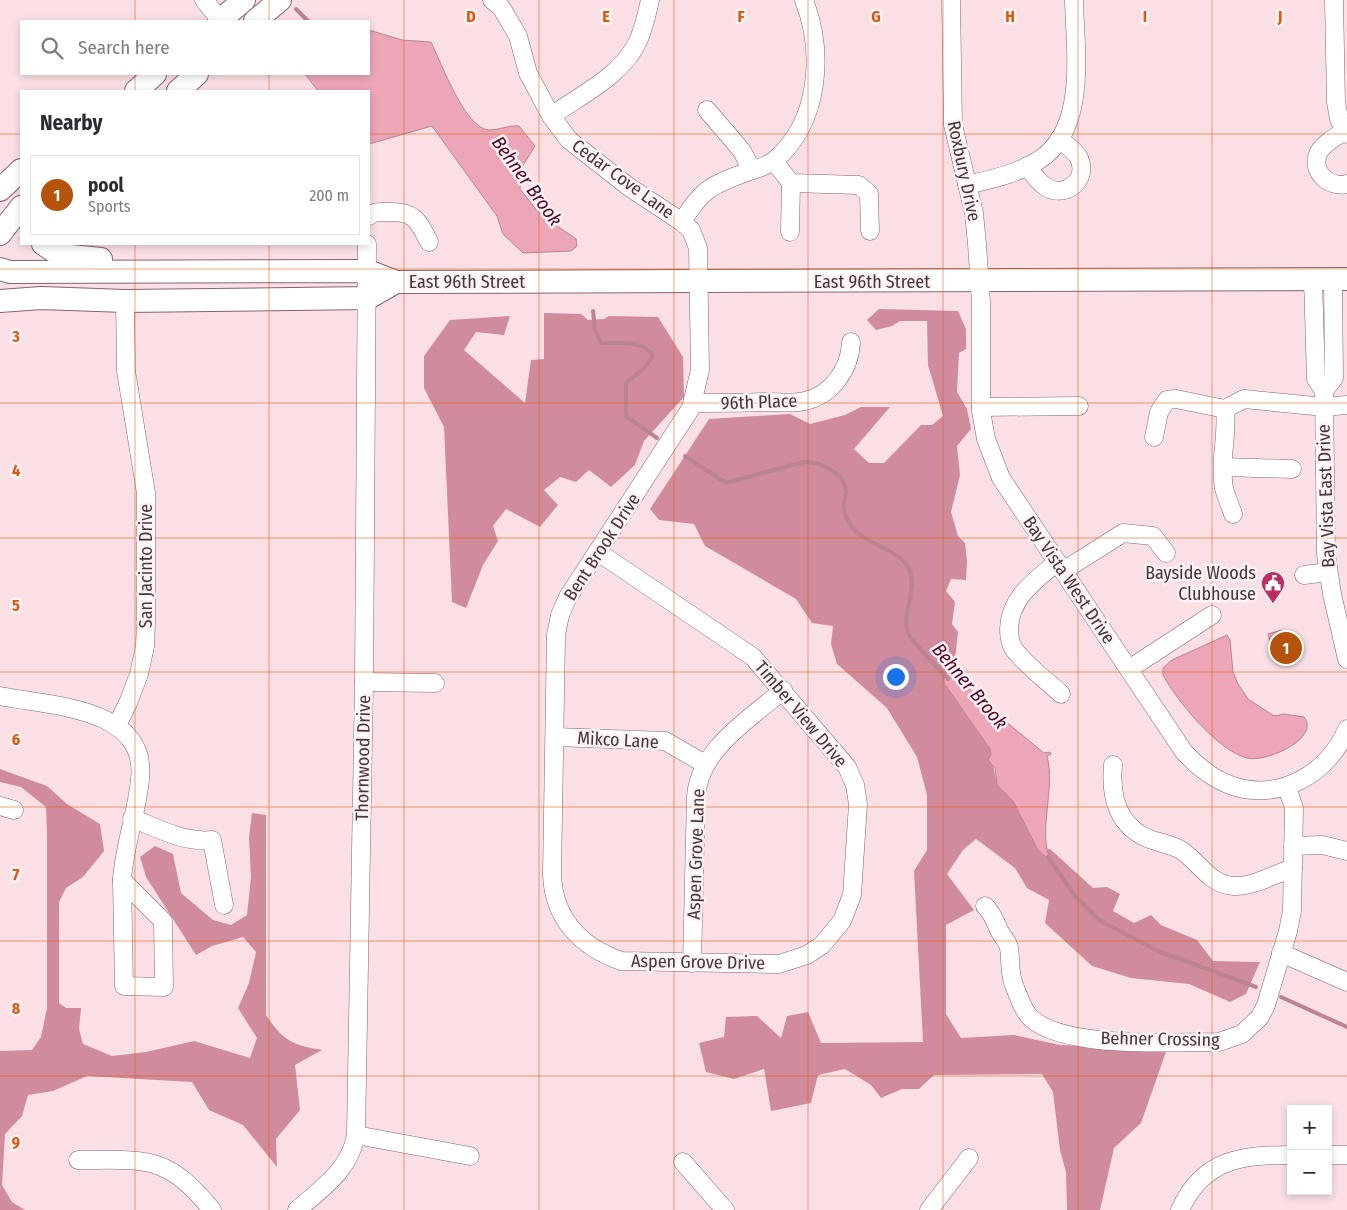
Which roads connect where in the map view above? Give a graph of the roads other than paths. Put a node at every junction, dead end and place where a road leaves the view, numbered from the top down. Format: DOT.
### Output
graph roads {
  1 [pos="204,0"];
  2 [pos="244,0"];
  3 [pos="280,0"];
  4 [pos="492,0"];
  5 [pos="650,0"];
  6 [pos="804,0"];
  7 [pos="952,0"];
  8 [pos="1074,0"];
  9 [pos="1334,0"];
  10 [pos="219,20"];
  11 [pos="221,20"];
  12 [pos="256,20"];
  13 [pos="153,75"];
  14 [pos="196,75"];
  15 [pos="137,90"];
  16 [pos="179,90"];
  17 [pos="707,110"];
  18 [pos="551,116"];
  19 [pos="1346,133"];
  20 [pos="1059,139"];
  21 [pos="774,161"];
  22 [pos="1027,166"];
  23 [pos="752,170"];
  24 [pos="20,171"];
  25 [pos="791,183"];
  26 [pos="1347,184"];
  27 [pos="967,185"];
  28 [pos="0,190"];
  29 [pos="20,208"];
  30 [pos="370,215"];
  31 [pos="682,222"];
  32 [pos="870,231"];
  33 [pos="790,232"];
  34 [pos="0,234"];
  35 [pos="429,242"];
  36 [pos="45,245"];
  37 [pos="368,245"];
  38 [pos="0,270"];
  39 [pos="230,271"];
  40 [pos="1331,279"];
  41 [pos="980,281"];
  42 [pos="698,282"];
  43 [pos="368,284"];
  44 [pos="125,301"];
  45 [pos="0,302"];
  46 [pos="851,342"];
  47 [pos="1324,399"];
  48 [pos="693,403"];
  49 [pos="1347,405"];
  50 [pos="1079,406"];
  51 [pos="981,407"];
  52 [pos="1225,410"];
  53 [pos="1154,437"];
  54 [pos="1223,467"];
  55 [pos="1292,468"];
  56 [pos="1233,514"];
  57 [pos="598,552"];
  58 [pos="1166,553"];
  59 [pos="1060,566"];
  60 [pos="1328,572"];
  61 [pos="1304,575"];
  62 [pos="1341,608"];
  63 [pos="1212,614"];
  64 [pos="1347,659"];
  65 [pos="1129,669"];
  66 [pos="364,682"];
  67 [pos="435,683"];
  68 [pos="783,690"];
  69 [pos="1060,694"];
  70 [pos="0,696"];
  71 [pos="116,725"];
  72 [pos="1347,729"];
  73 [pos="555,737"];
  74 [pos="705,764"];
  75 [pos="1113,765"];
  76 [pos="1287,787"];
  77 [pos="132,818"];
  78 [pos="1293,846"];
  79 [pos="1347,851"];
  80 [pos="1293,868"];
  81 [pos="122,880"];
  82 [pos="224,905"];
  83 [pos="985,906"];
  84 [pos="579,939"];
  85 [pos="819,947"];
  86 [pos="1281,953"];
  87 [pos="692,963"];
  88 [pos="1347,982"];
  89 [pos="356,1135"];
  90 [pos="1287,1155"];
  91 [pos="470,1156"];
  92 [pos="1332,1156"];
  93 [pos="1347,1156"];
  94 [pos="969,1158"];
  95 [pos="78,1160"];
  96 [pos="683,1162"];
  97 [pos="212,1210"];
  98 [pos="297,1210"];
  99 [pos="725,1210"];
  100 [pos="929,1210"];
  101 [pos="1180,1210"];
  1 -- 10 [label="street"];
  2 -- 11 [label="main road"];
  3 -- 12 [label="main road"];
  4 -- 18 [label="street, Cedar Cove Lane"];
  5 -- 18 [label="street"];
  6 -- 21 [label="street"];
  7 -- 27 [label="street, Roxbury Drive"];
  8 -- 20 [label="street"];
  9 -- 19 [label="street"];
  13 -- 15 [label="main road"];
  14 -- 16 [label="main road"];
  17 -- 23 [label="street"];
  18 -- 31 [label="street, Cedar Cove Lane"];
  19 -- 26 [label="street"];
  20 -- 22 [label="street"];
  20 -- 22 [label="street"];
  21 -- 23 [label="street"];
  21 -- 25 [label="street"];
  22 -- 27 [label="street"];
  23 -- 31 [label="street"];
  24 -- 28 [label="main road"];
  25 -- 32 [label="street"];
  25 -- 33 [label="street"];
  27 -- 41 [label="street, Roxbury Drive"];
  29 -- 34 [label="main road"];
  30 -- 35 [label="street"];
  31 -- 42 [label="street, Cedar Cove Lane"];
  36 -- 39 [label="main road"];
  37 -- 43 [label="street, Thornwood Drive"];
  38 -- 39 [label="main road, East 96th Street"];
  39 -- 43 [label="main road, East 96th Street"];
  40 -- 41 [label="main road, East 96th Street"];
  40 -- 47 [label="street, Bay Vista East Drive"];
  41 -- 42 [label="main road, East 96th Street"];
  41 -- 51 [label="street, Bay Vista West Drive"];
  42 -- 43 [label="main road, East 96th Street"];
  42 -- 48 [label="street, Bent Brook Drive"];
  43 -- 44 [label="main road, East 96th Street"];
  43 -- 66 [label="street, Thornwood Drive"];
  44 -- 45 [label="main road, East 96th Street"];
  44 -- 71 [label="street, San Jacinto Drive"];
  46 -- 48 [label="street, 96th Place"];
  47 -- 49 [label="street"];
  47 -- 52 [label="street"];
  47 -- 60 [label="street, Bay Vista East Drive"];
  48 -- 57 [label="street, Bent Brook Drive"];
  50 -- 51 [label="street"];
  51 -- 59 [label="street, Bay Vista West Drive"];
  52 -- 53 [label="street"];
  52 -- 54 [label="street"];
  54 -- 55 [label="street"];
  54 -- 56 [label="street"];
  57 -- 68 [label="street, Timber View Drive"];
  57 -- 73 [label="street, Bent Brook Drive"];
  58 -- 59 [label="street"];
  59 -- 65 [label="street, Bay Vista West Drive"];
  59 -- 69 [label="street"];
  60 -- 61 [label="street"];
  60 -- 62 [label="street, Bay Vista East Drive"];
  62 -- 64 [label="street, Bay Vista East Drive"];
  63 -- 65 [label="street"];
  65 -- 76 [label="street, Bay Vista West Drive"];
  66 -- 67 [label="street"];
  66 -- 89 [label="street, Thornwood Drive"];
  68 -- 74 [label="street, Aspen Grove Lane"];
  68 -- 85 [label="street, Timber View Drive"];
  70 -- 71 [label="street"];
  71 -- 77 [label="street"];
  72 -- 76 [label="street"];
  73 -- 74 [label="street, Mikco Lane"];
  73 -- 84 [label="street, Bent Brook Drive"];
  74 -- 87 [label="street, Aspen Grove Lane"];
  75 -- 80 [label="street"];
  76 -- 78 [label="street, Behner Crossing"];
  77 -- 81 [label="street"];
  77 -- 82 [label="street"];
  78 -- 79 [label="street"];
  78 -- 80 [label="street, Behner Crossing"];
  80 -- 86 [label="street, Behner Crossing"];
  81 -- 81 [label="street"];
  83 -- 86 [label="street, Behner Crossing"];
  84 -- 87 [label="street, Aspen Grove Drive"];
  85 -- 87 [label="street, Aspen Grove Drive"];
  86 -- 88 [label="street"];
  89 -- 91 [label="street"];
  89 -- 98 [label="street, Thornwood Drive"];
  90 -- 101 [label="street"];
  92 -- 93 [label="street"];
  94 -- 100 [label="street"];
  95 -- 97 [label="street"];
  96 -- 99 [label="street"];
}
